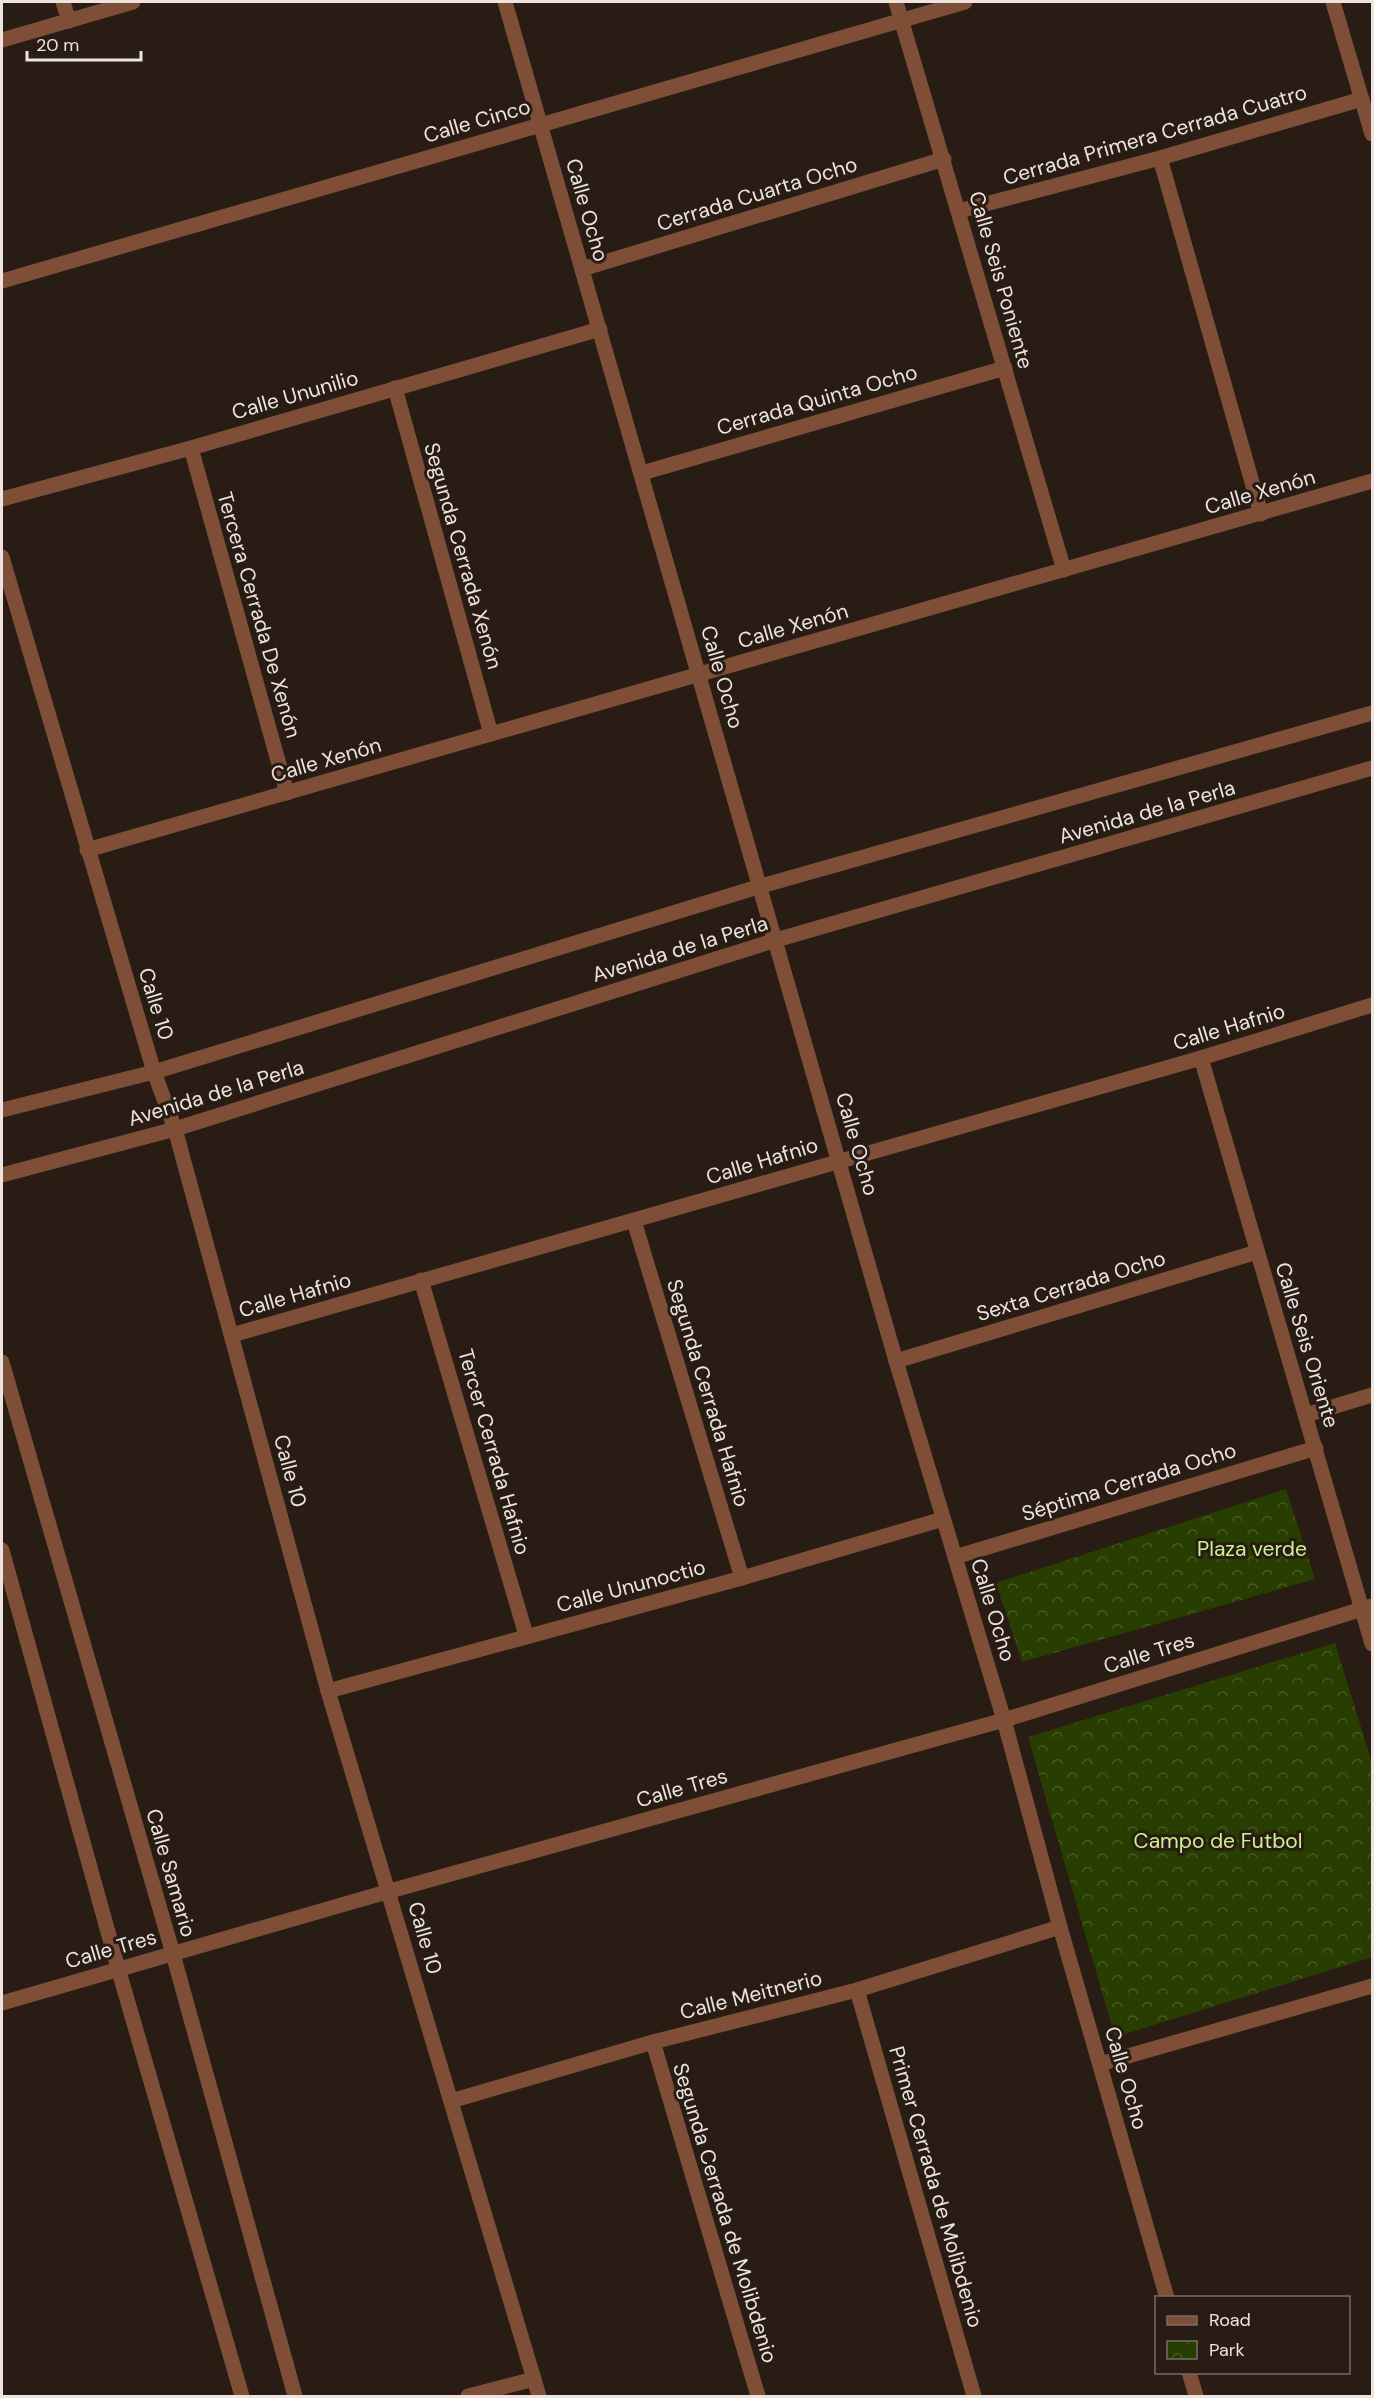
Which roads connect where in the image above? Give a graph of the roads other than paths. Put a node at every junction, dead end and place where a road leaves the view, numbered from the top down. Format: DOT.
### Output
graph roads {
  1 [pos="63,2"];
  2 [pos="133,2"];
  3 [pos="505,2"];
  4 [pos="896,2"];
  5 [pos="965,2"];
  6 [pos="1333,2"];
  7 [pos="902,20"];
  8 [pos="69,21"];
  9 [pos="2,40"];
  10 [pos="1362,99"];
  11 [pos="540,125"];
  12 [pos="1372,134"];
  13 [pos="1160,158"];
  14 [pos="944,159"];
  15 [pos="959,211"];
  16 [pos="582,269"];
  17 [pos="2,281"];
  18 [pos="600,329"];
  19 [pos="1005,368"];
  20 [pos="395,388"];
  21 [pos="191,448"];
  22 [pos="642,473"];
  23 [pos="1372,482"];
  24 [pos="2,499"];
  25 [pos="1261,513"];
  26 [pos="2,557"];
  27 [pos="1064,570"];
  28 [pos="699,674"];
  29 [pos="1372,713"];
  30 [pos="491,734"];
  31 [pos="1372,768"];
  32 [pos="287,793"];
  33 [pos="87,850"];
  34 [pos="761,886"];
  35 [pos="776,940"];
  36 [pos="1372,1005"];
  37 [pos="1201,1058"];
  38 [pos="154,1072"];
  39 [pos="2,1110"];
  40 [pos="175,1129"];
  41 [pos="840,1159"];
  42 [pos="2,1175"];
  43 [pos="634,1221"];
  44 [pos="1257,1252"];
  45 [pos="421,1280"];
  46 [pos="231,1335"];
  47 [pos="896,1361"];
  48 [pos="2,1362"];
  49 [pos="1372,1395"];
  50 [pos="1306,1415"];
  51 [pos="1316,1448"];
  52 [pos="943,1519"];
  53 [pos="2,1550"];
  54 [pos="955,1557"];
  55 [pos="742,1578"];
  56 [pos="1367,1608"];
  57 [pos="526,1635"];
  58 [pos="1372,1644"];
  59 [pos="328,1691"];
  60 [pos="1004,1720"];
  61 [pos="390,1891"];
  62 [pos="1060,1927"];
  63 [pos="173,1954"];
  64 [pos="118,1968"];
  65 [pos="1372,1986"];
  66 [pos="857,1990"];
  67 [pos="2,2003"];
  68 [pos="653,2042"];
  69 [pos="1100,2064"];
  70 [pos="451,2101"];
  71 [pos="1166,2296"];
  72 [pos="1189,2374"];
  73 [pos="534,2379"];
  74 [pos="242,2397"];
  75 [pos="295,2397"];
  76 [pos="468,2397"];
  77 [pos="539,2397"];
  78 [pos="758,2397"];
  79 [pos="974,2397"];
  80 [pos="1196,2397"];
  1 -- 8 [label="street"];
  2 -- 8 [label="street"];
  3 -- 11 [label="street, Calle Ocho"];
  4 -- 7 [label="street, Calle Seis Poniente"];
  5 -- 7 [label="street, Calle Cinco"];
  6 -- 10 [label="street"];
  7 -- 11 [label="street, Calle Cinco"];
  7 -- 14 [label="street, Calle Seis Poniente"];
  8 -- 9 [label="street"];
  10 -- 12 [label="street"];
  10 -- 13 [label="street, Cerrada Primera Cerrada Cuatro"];
  11 -- 16 [label="street, Calle Ocho"];
  11 -- 17 [label="street, Calle Cinco"];
  13 -- 15 [label="street, Cerrada Primera Cerrada Cuatro"];
  13 -- 25 [label="street"];
  14 -- 15 [label="street, Calle Seis Poniente"];
  14 -- 16 [label="street, Cerrada Cuarta Ocho"];
  15 -- 19 [label="street, Calle Seis Poniente"];
  16 -- 18 [label="street, Calle Ocho"];
  18 -- 20 [label="street, Calle Ununilio"];
  18 -- 22 [label="street, Calle Ocho"];
  19 -- 22 [label="street, Cerrada Quinta Ocho"];
  19 -- 27 [label="street, Calle Seis Poniente"];
  20 -- 21 [label="street, Calle Ununilio"];
  20 -- 30 [label="street, Segunda Cerrada Xenón"];
  21 -- 24 [label="street, Calle Ununilio"];
  21 -- 32 [label="street, Tercera Cerrada De Xenón"];
  22 -- 28 [label="street, Calle Ocho"];
  23 -- 25 [label="street, Calle Xenón"];
  25 -- 27 [label="street, Calle Xenón"];
  26 -- 33 [label="street, Calle 10"];
  27 -- 28 [label="street, Calle Xenón"];
  28 -- 30 [label="street, Calle Xenón"];
  28 -- 34 [label="street, Calle Ocho"];
  29 -- 34 [label="street, Avenida de la Perla"];
  30 -- 32 [label="street, Calle Xenón"];
  31 -- 35 [label="street, Avenida de la Perla"];
  32 -- 33 [label="street, Calle Xenón"];
  33 -- 38 [label="street, Calle 10"];
  34 -- 35 [label="street, Calle Ocho"];
  34 -- 38 [label="street, Avenida de la Perla"];
  35 -- 40 [label="street, Avenida de la Perla"];
  35 -- 41 [label="street, Calle Ocho"];
  36 -- 37 [label="street, Calle Hafnio"];
  37 -- 41 [label="street, Calle Hafnio"];
  37 -- 44 [label="street, Calle Seis Oriente"];
  38 -- 39 [label="street, Avenida de la Perla"];
  38 -- 40 [label="street, Calle 10"];
  40 -- 42 [label="street, Avenida de la Perla"];
  40 -- 46 [label="street, Calle 10"];
  41 -- 43 [label="street, Calle Hafnio"];
  41 -- 47 [label="street, Calle Ocho"];
  43 -- 45 [label="street, Calle Hafnio"];
  43 -- 55 [label="street, Segunda Cerrada Hafnio"];
  44 -- 47 [label="street, Sexta Cerrada Ocho"];
  44 -- 50 [label="street, Calle Seis Oriente"];
  45 -- 46 [label="street, Calle Hafnio"];
  45 -- 57 [label="street, Tercer Cerrada Hafnio"];
  46 -- 59 [label="street, Calle 10"];
  47 -- 52 [label="street, Calle Ocho"];
  48 -- 63 [label="street, Calle Samario"];
  49 -- 50 [label="street"];
  50 -- 51 [label="street, Calle Seis Oriente"];
  51 -- 54 [label="street, Séptima Cerrada Ocho"];
  51 -- 56 [label="street, Calle Seis Oriente"];
  52 -- 54 [label="street, Calle Ocho"];
  52 -- 55 [label="street, Calle Ununoctio"];
  53 -- 64 [label="street"];
  54 -- 60 [label="street, Calle Ocho"];
  55 -- 57 [label="street, Calle Ununoctio"];
  56 -- 58 [label="street, Calle Seis Oriente"];
  56 -- 60 [label="street, Calle Tres"];
  57 -- 59 [label="street, Calle Ununoctio"];
  59 -- 61 [label="street, Calle 10"];
  60 -- 61 [label="street, Calle Tres"];
  60 -- 62 [label="street, Calle Ocho"];
  61 -- 63 [label="street, Calle Tres"];
  61 -- 70 [label="street, Calle 10"];
  62 -- 66 [label="street, Calle Meitnerio"];
  62 -- 69 [label="street, Calle Ocho"];
  63 -- 64 [label="street, Calle Tres"];
  63 -- 75 [label="street, Calle Samario"];
  64 -- 67 [label="street, Calle Tres"];
  64 -- 74 [label="street"];
  65 -- 69 [label="street"];
  66 -- 68 [label="street, Calle Meitnerio"];
  66 -- 79 [label="street, Primer Cerrada de Molibdenio"];
  68 -- 70 [label="street, Calle Meitnerio"];
  68 -- 78 [label="street, Segunda Cerrada de Molibdenio"];
  69 -- 71 [label="street, Calle Ocho"];
  70 -- 73 [label="street, Calle 10"];
  72 -- 80 [label="street"];
  73 -- 76 [label="street"];
  73 -- 77 [label="street, Calle 10"];
}
